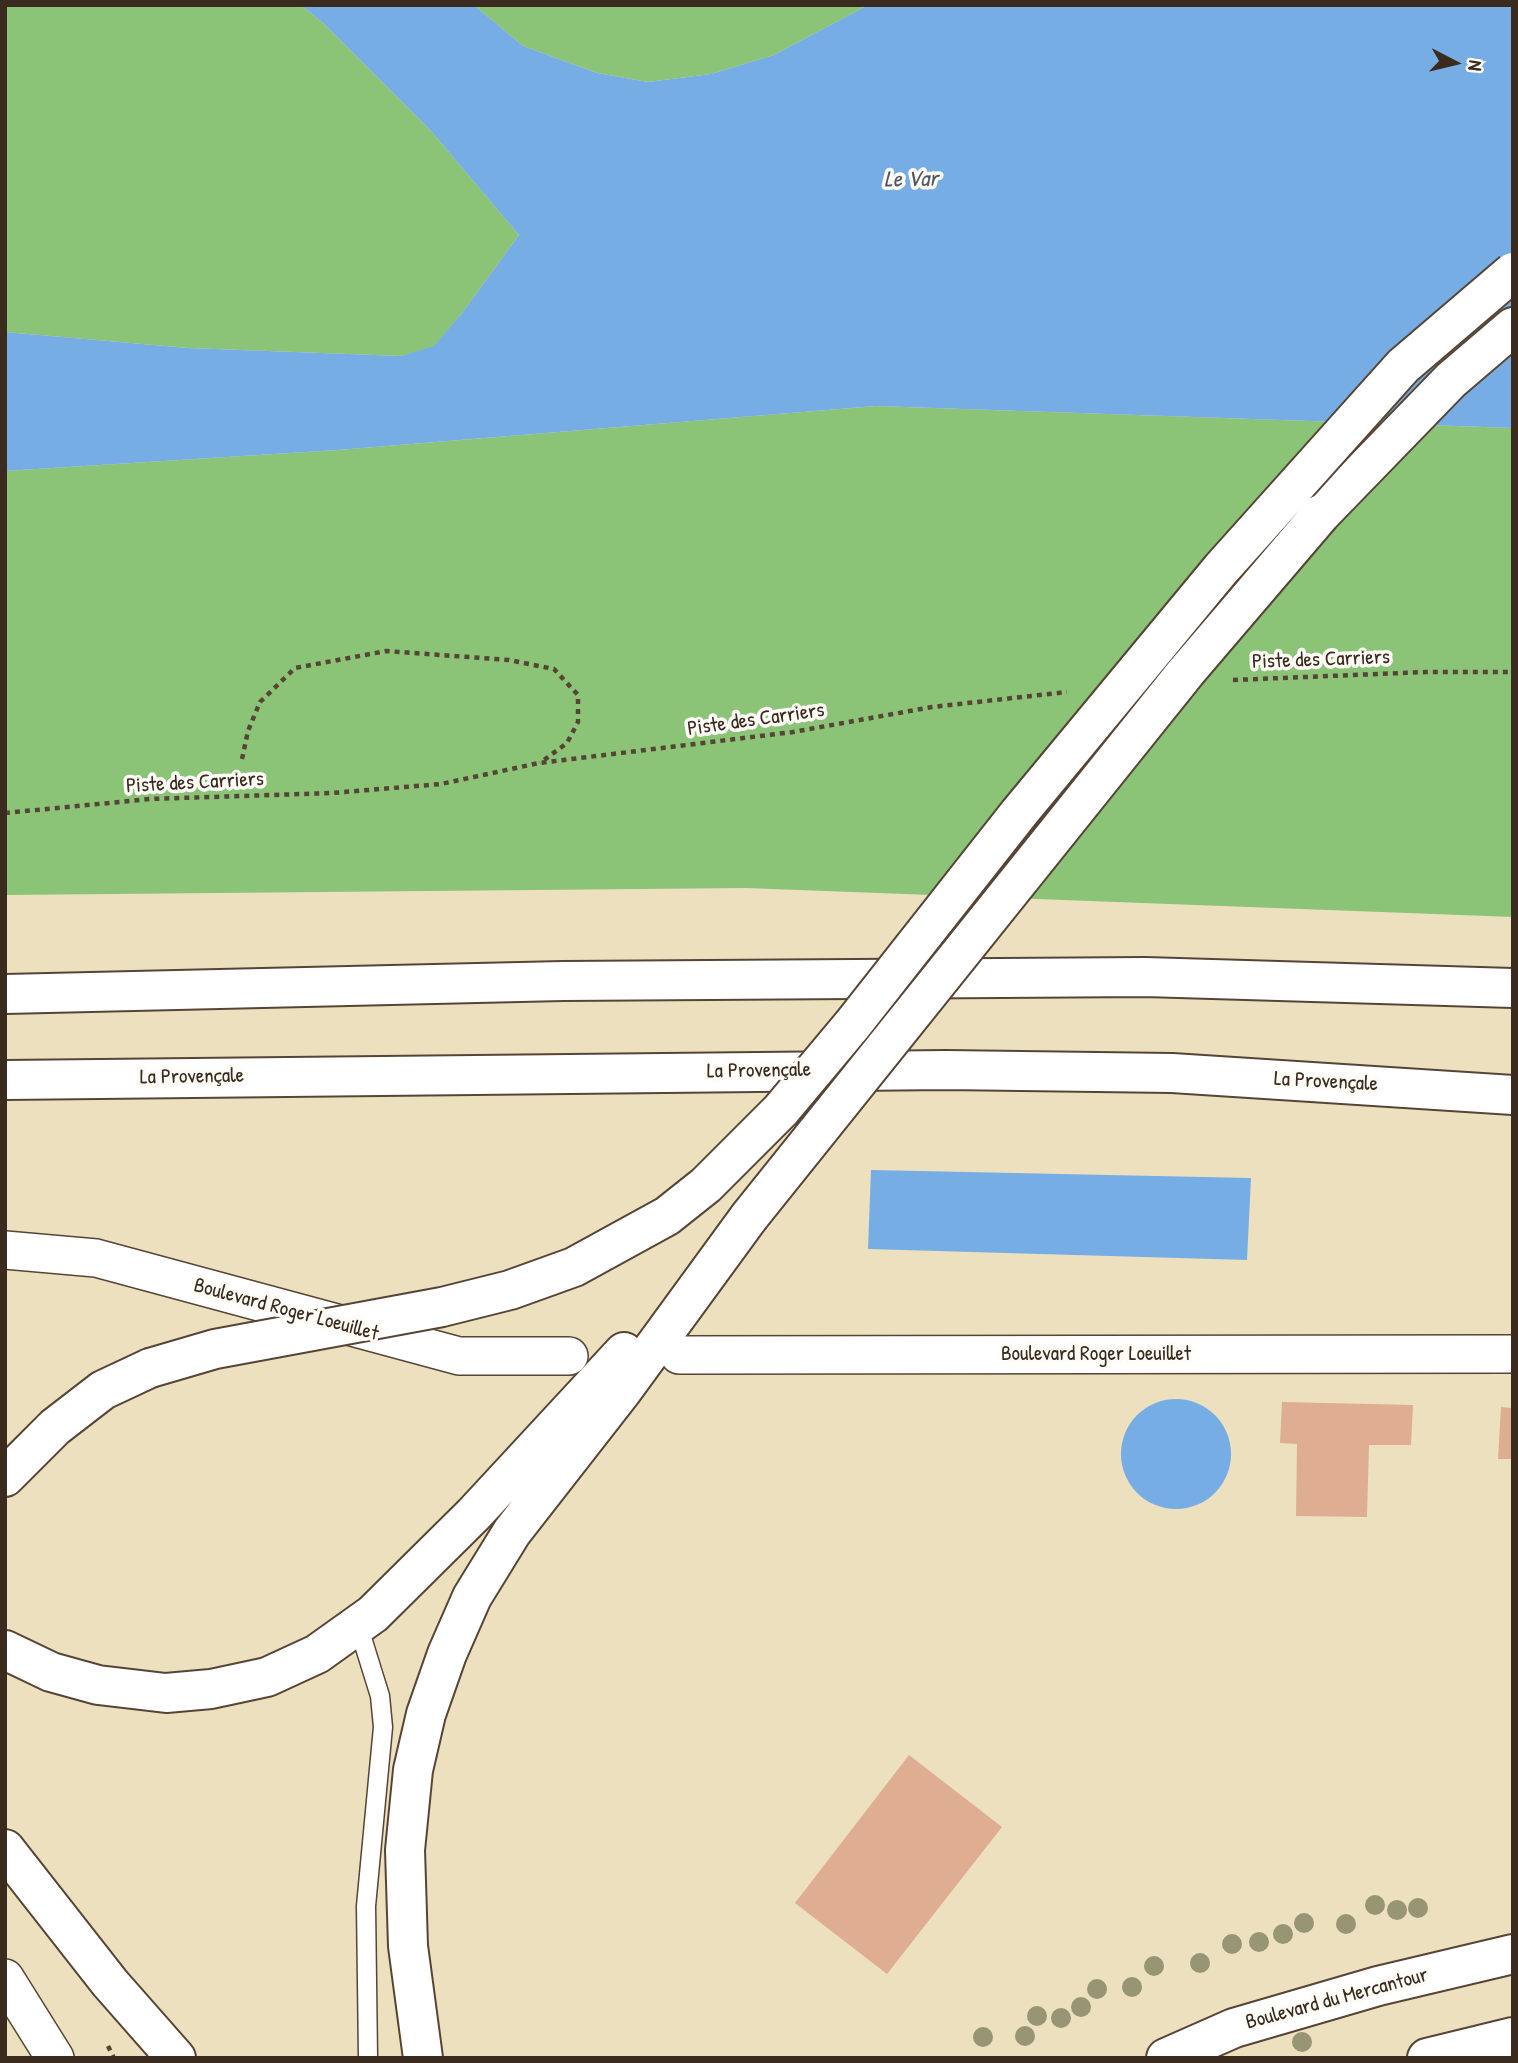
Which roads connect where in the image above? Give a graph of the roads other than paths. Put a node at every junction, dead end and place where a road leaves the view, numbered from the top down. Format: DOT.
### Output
graph roads {
  1 [pos="1513,272"];
  2 [pos="1513,327"];
  3 [pos="1513,988"];
  4 [pos="5,994"];
  5 [pos="5,1080"];
  6 [pos="1513,1095"];
  7 [pos="749,1217"];
  8 [pos="5,1250"];
  9 [pos="1513,1354"];
  10 [pos="678,1355"];
  11 [pos="569,1356"];
  12 [pos="5,1477"];
  13 [pos="358,1625"];
  14 [pos="5,1650"];
  15 [pos="5,1849"];
  16 [pos="1513,1954"];
  17 [pos="5,1978"];
  18 [pos="110,1983"];
  19 [pos="1513,2036"];
  20 [pos="55,2058"];
  21 [pos="145,2058"];
  22 [pos="176,2058"];
  23 [pos="368,2058"];
  24 [pos="423,2058"];
  25 [pos="1167,2058"];
  26 [pos="1427,2058"];
  1 -- 12 [label="main road, bridge"];
  2 -- 7 [label="main road, bridge"];
  3 -- 4 [label="main road"];
  5 -- 6 [label="main road, La Provençale"];
  7 -- 13 [label="main road"];
  7 -- 24 [label="main road"];
  8 -- 11 [label="street, Boulevard Roger Loeuillet"];
  9 -- 10 [label="street, Boulevard Roger Loeuillet"];
  13 -- 14 [label="main road"];
  13 -- 23 [label="lane"];
  15 -- 18 [label="main road"];
  16 -- 25 [label="main road, Boulevard du Mercantour"];
  17 -- 20 [label="street"];
  18 -- 21 [label="main road"];
  18 -- 22 [label="main road"];
  19 -- 26 [label="main road"];
}
